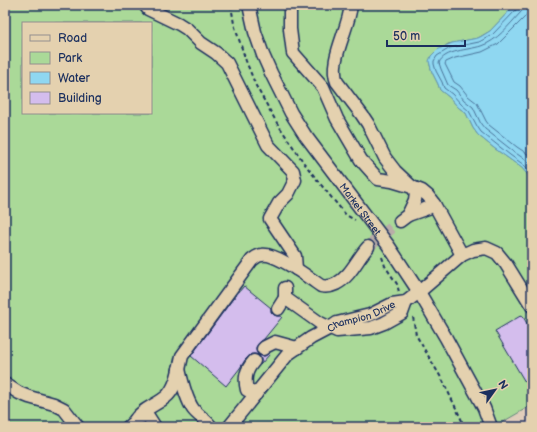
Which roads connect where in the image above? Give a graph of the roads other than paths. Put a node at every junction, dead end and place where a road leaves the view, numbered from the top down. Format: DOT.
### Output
graph roads {
  1 [pos="145,5"];
  2 [pos="248,5"];
  3 [pos="290,5"];
  4 [pos="351,5"];
  5 [pos="412,187"];
  6 [pos="434,204"];
  7 [pos="368,247"];
  8 [pos="462,255"];
  9 [pos="296,269"];
  10 [pos="419,292"];
  11 [pos="532,306"];
  12 [pos="278,309"];
  13 [pos="330,328"];
  14 [pos="297,348"];
  15 [pos="264,349"];
  16 [pos="254,360"];
  17 [pos="179,369"];
  18 [pos="5,384"];
  19 [pos="256,394"];
  20 [pos="484,408"];
  21 [pos="193,409"];
  22 [pos="132,424"];
  23 [pos="78,427"];
  24 [pos="155,427"];
  25 [pos="200,427"];
  26 [pos="211,427"];
  27 [pos="229,427"];
  28 [pos="491,427"];
  29 [pos="501,427"];
  1 -- 9 [label="street"];
  2 -- 10 [label="street, Market Street"];
  3 -- 5 [label="street"];
  4 -- 5 [label="street"];
  5 -- 6 [label="street"];
  5 -- 6 [label="street"];
  6 -- 8 [label="street"];
  7 -- 9 [label="street"];
  8 -- 10 [label="street, Champion Drive"];
  8 -- 11 [label="street"];
  9 -- 17 [label="street"];
  10 -- 13 [label="street, Champion Drive"];
  10 -- 20 [label="street, Market Street"];
  12 -- 13 [label="street"];
  13 -- 14 [label="street"];
  14 -- 15 [label="street"];
  14 -- 19 [label="street"];
  16 -- 19 [label="street"];
  17 -- 21 [label="street"];
  17 -- 22 [label="street"];
  18 -- 23 [label="street"];
  19 -- 27 [label="street"];
  20 -- 28 [label="street, Market Street"];
  20 -- 29 [label="street, Market Street"];
  21 -- 25 [label="street"];
  21 -- 26 [label="street"];
  22 -- 24 [label="street"];
}
